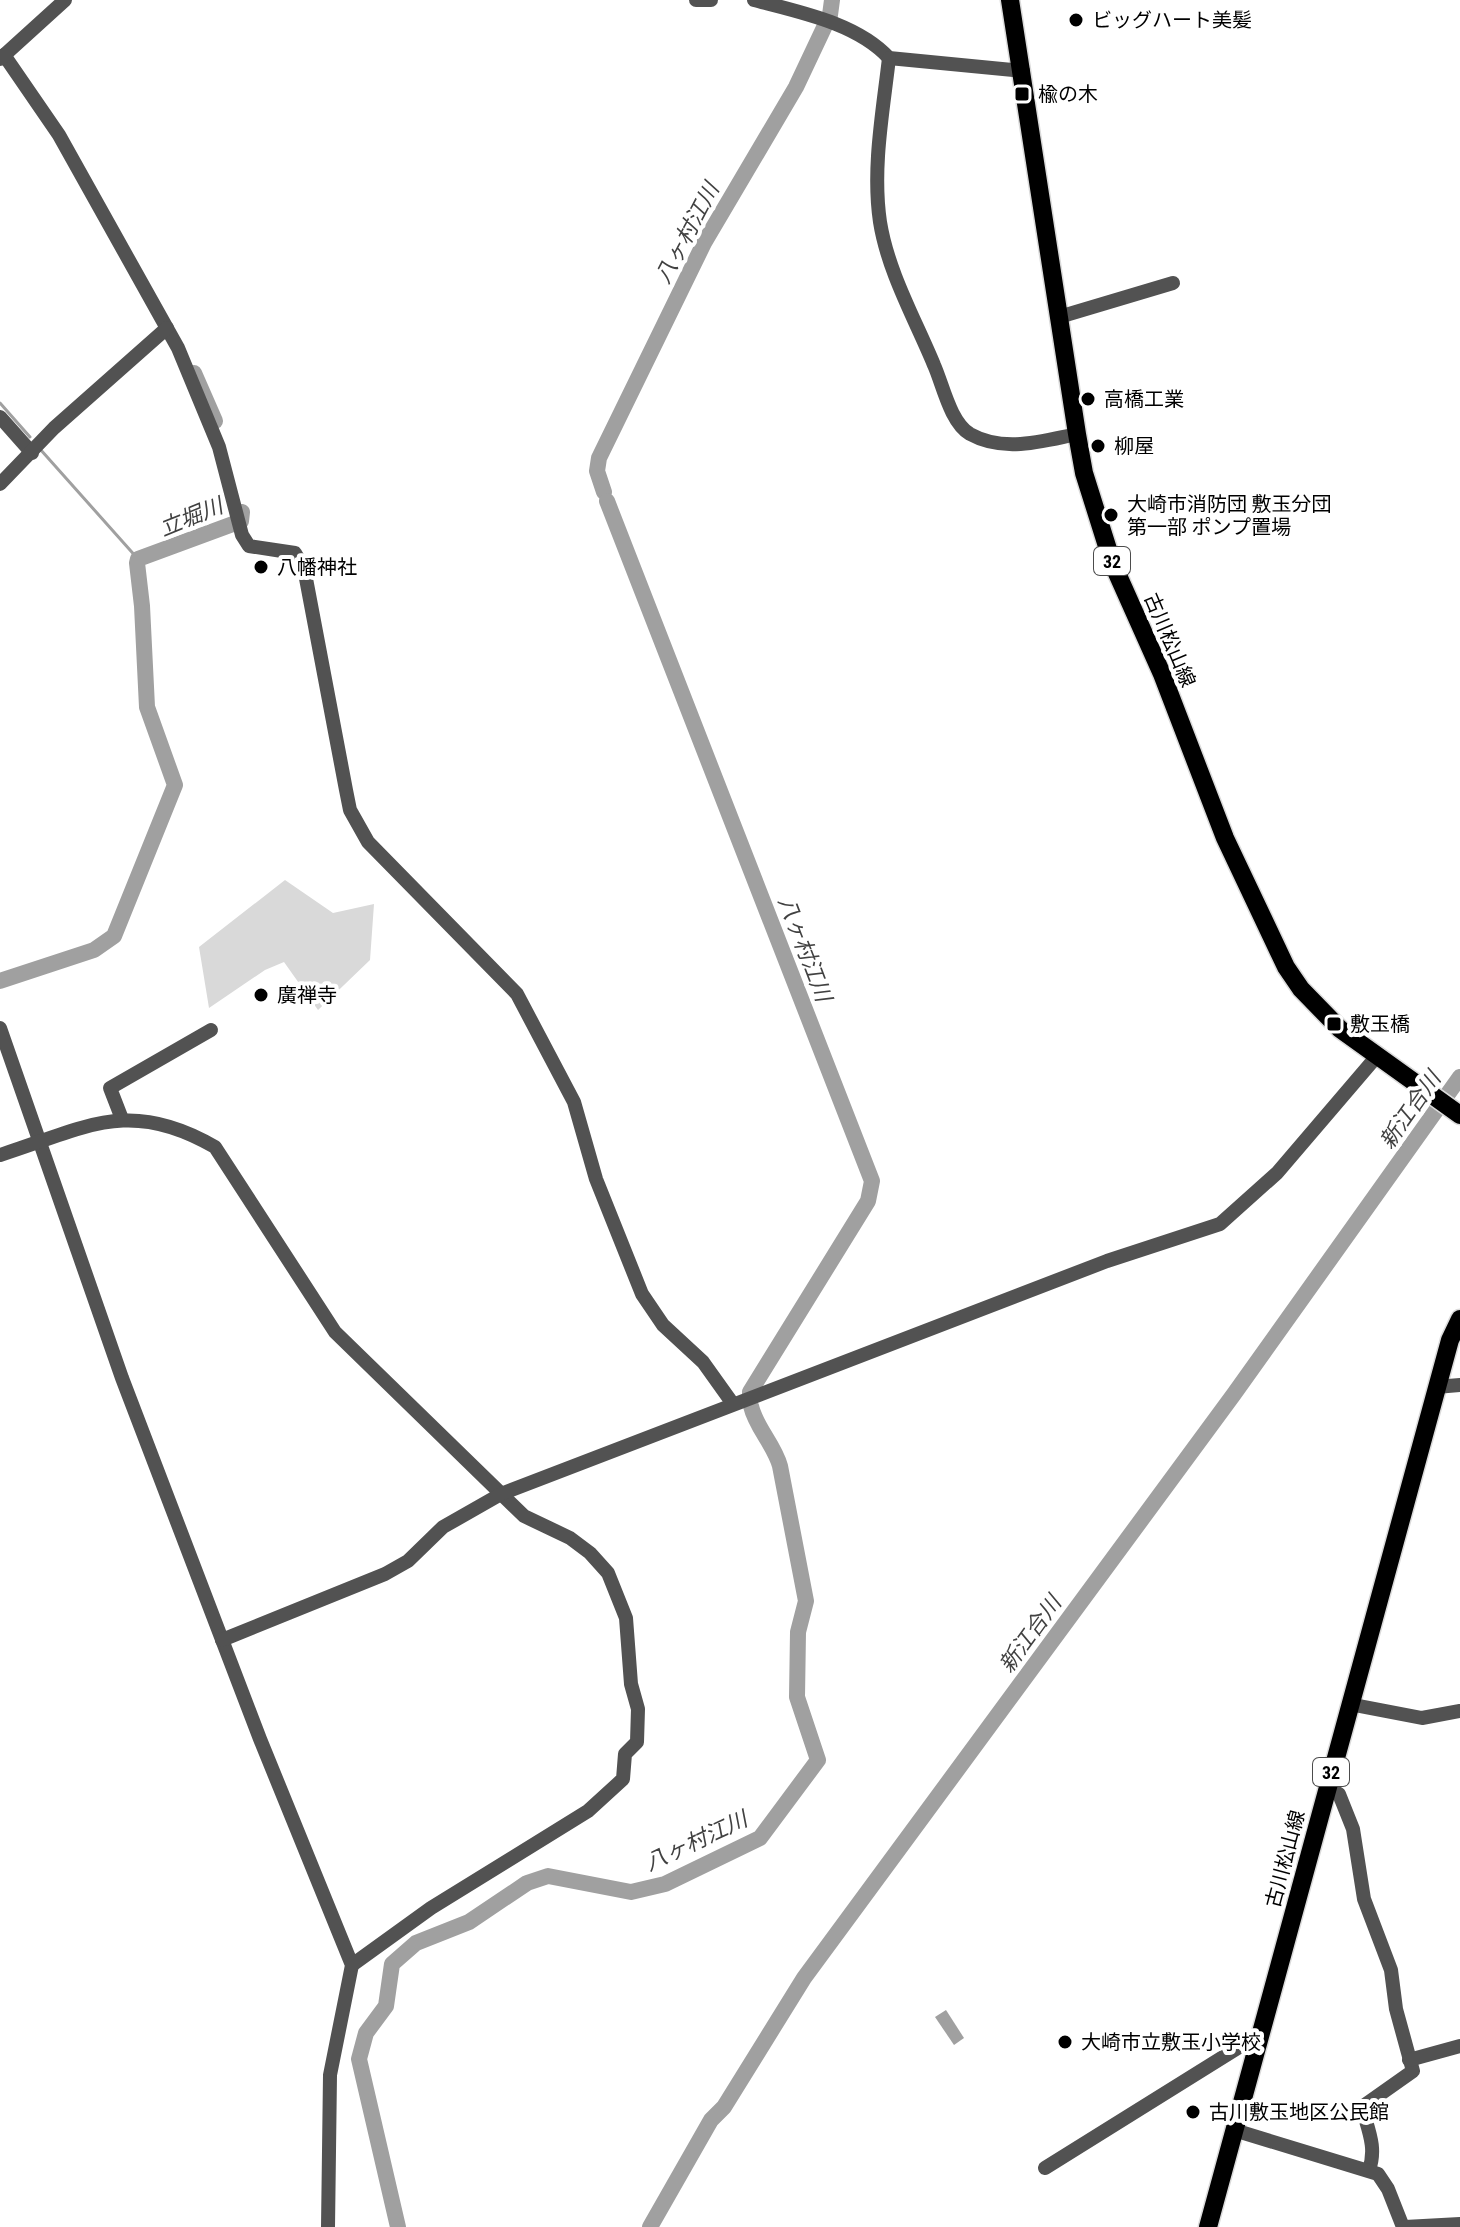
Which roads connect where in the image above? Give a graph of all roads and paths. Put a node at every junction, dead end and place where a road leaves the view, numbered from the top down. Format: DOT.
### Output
graph roads {
  1 [pos="65,0"];
  2 [pos="696,0"];
  3 [pos="711,0"];
  4 [pos="754,0"];
  5 [pos="1010,0"];
  6 [pos="6,54"];
  7 [pos="889,58"];
  8 [pos="1023,71"];
  9 [pos="1173,283"];
  10 [pos="1059,317"];
  11 [pos="167,328"];
  12 [pos="0,417"];
  13 [pos="1077,434"];
  14 [pos="32,453"];
  15 [pos="0,484"];
  16 [pos="0,1028"];
  17 [pos="211,1030"];
  18 [pos="1377,1056"];
  19 [pos="1460,1115"];
  20 [pos="122,1119"];
  21 [pos="41,1142"];
  22 [pos="0,1155"];
  23 [pos="1460,1319"];
  24 [pos="1460,1385"];
  25 [pos="1436,1387"];
  26 [pos="733,1404"];
  27 [pos="501,1494"];
  28 [pos="222,1640"];
  29 [pos="1349,1704"];
  30 [pos="1460,1711"];
  31 [pos="1327,1787"];
  32 [pos="352,1965"];
  33 [pos="1260,2034"];
  34 [pos="1460,2046"];
  35 [pos="1409,2060"];
  36 [pos="1234,2130"];
  37 [pos="1045,2168"];
  38 [pos="1369,2170"];
  39 [pos="1460,2224"];
  40 [pos="328,2227"];
  41 [pos="1208,2227"];
  42 [pos="1404,2227"];
  1 -- 6 [label="street"];
  2 -- 3 [label="street"];
  4 -- 7 [label="street"];
  5 -- 8 [label="main road, 古川松山線 / 32"];
  6 -- 11 [label="street"];
  7 -- 8 [label="street"];
  7 -- 13 [label="street"];
  8 -- 10 [label="main road, 古川松山線 / 32"];
  9 -- 10 [label="street"];
  10 -- 13 [label="main road, 古川松山線 / 32"];
  11 -- 14 [label="street"];
  11 -- 26 [label="street"];
  12 -- 14 [label="street"];
  13 -- 18 [label="main road, 古川松山線 / 32"];
  14 -- 15 [label="street"];
  16 -- 21 [label="street"];
  17 -- 20 [label="street"];
  18 -- 19 [label="main road, 32"];
  18 -- 26 [label="street"];
  20 -- 21 [label="street"];
  20 -- 27 [label="street"];
  21 -- 22 [label="street"];
  21 -- 28 [label="street"];
  23 -- 25 [label="main road, 古川松山線 / 32"];
  24 -- 25 [label="street"];
  25 -- 29 [label="main road, 古川松山線 / 32"];
  26 -- 27 [label="street"];
  27 -- 28 [label="street"];
  27 -- 32 [label="street"];
  28 -- 32 [label="street"];
  29 -- 30 [label="street"];
  29 -- 31 [label="main road, 古川松山線 / 32"];
  31 -- 33 [label="main road, 古川松山線 / 32"];
  31 -- 35 [label="street"];
  32 -- 40 [label="street"];
  33 -- 36 [label="main road, 古川松山線 / 32"];
  33 -- 37 [label="street"];
  34 -- 35 [label="street"];
  35 -- 38 [label="street"];
  36 -- 38 [label="street"];
  36 -- 41 [label="main road, 古川松山線 / 32"];
  38 -- 42 [label="street"];
  39 -- 42 [label="street"];
}
